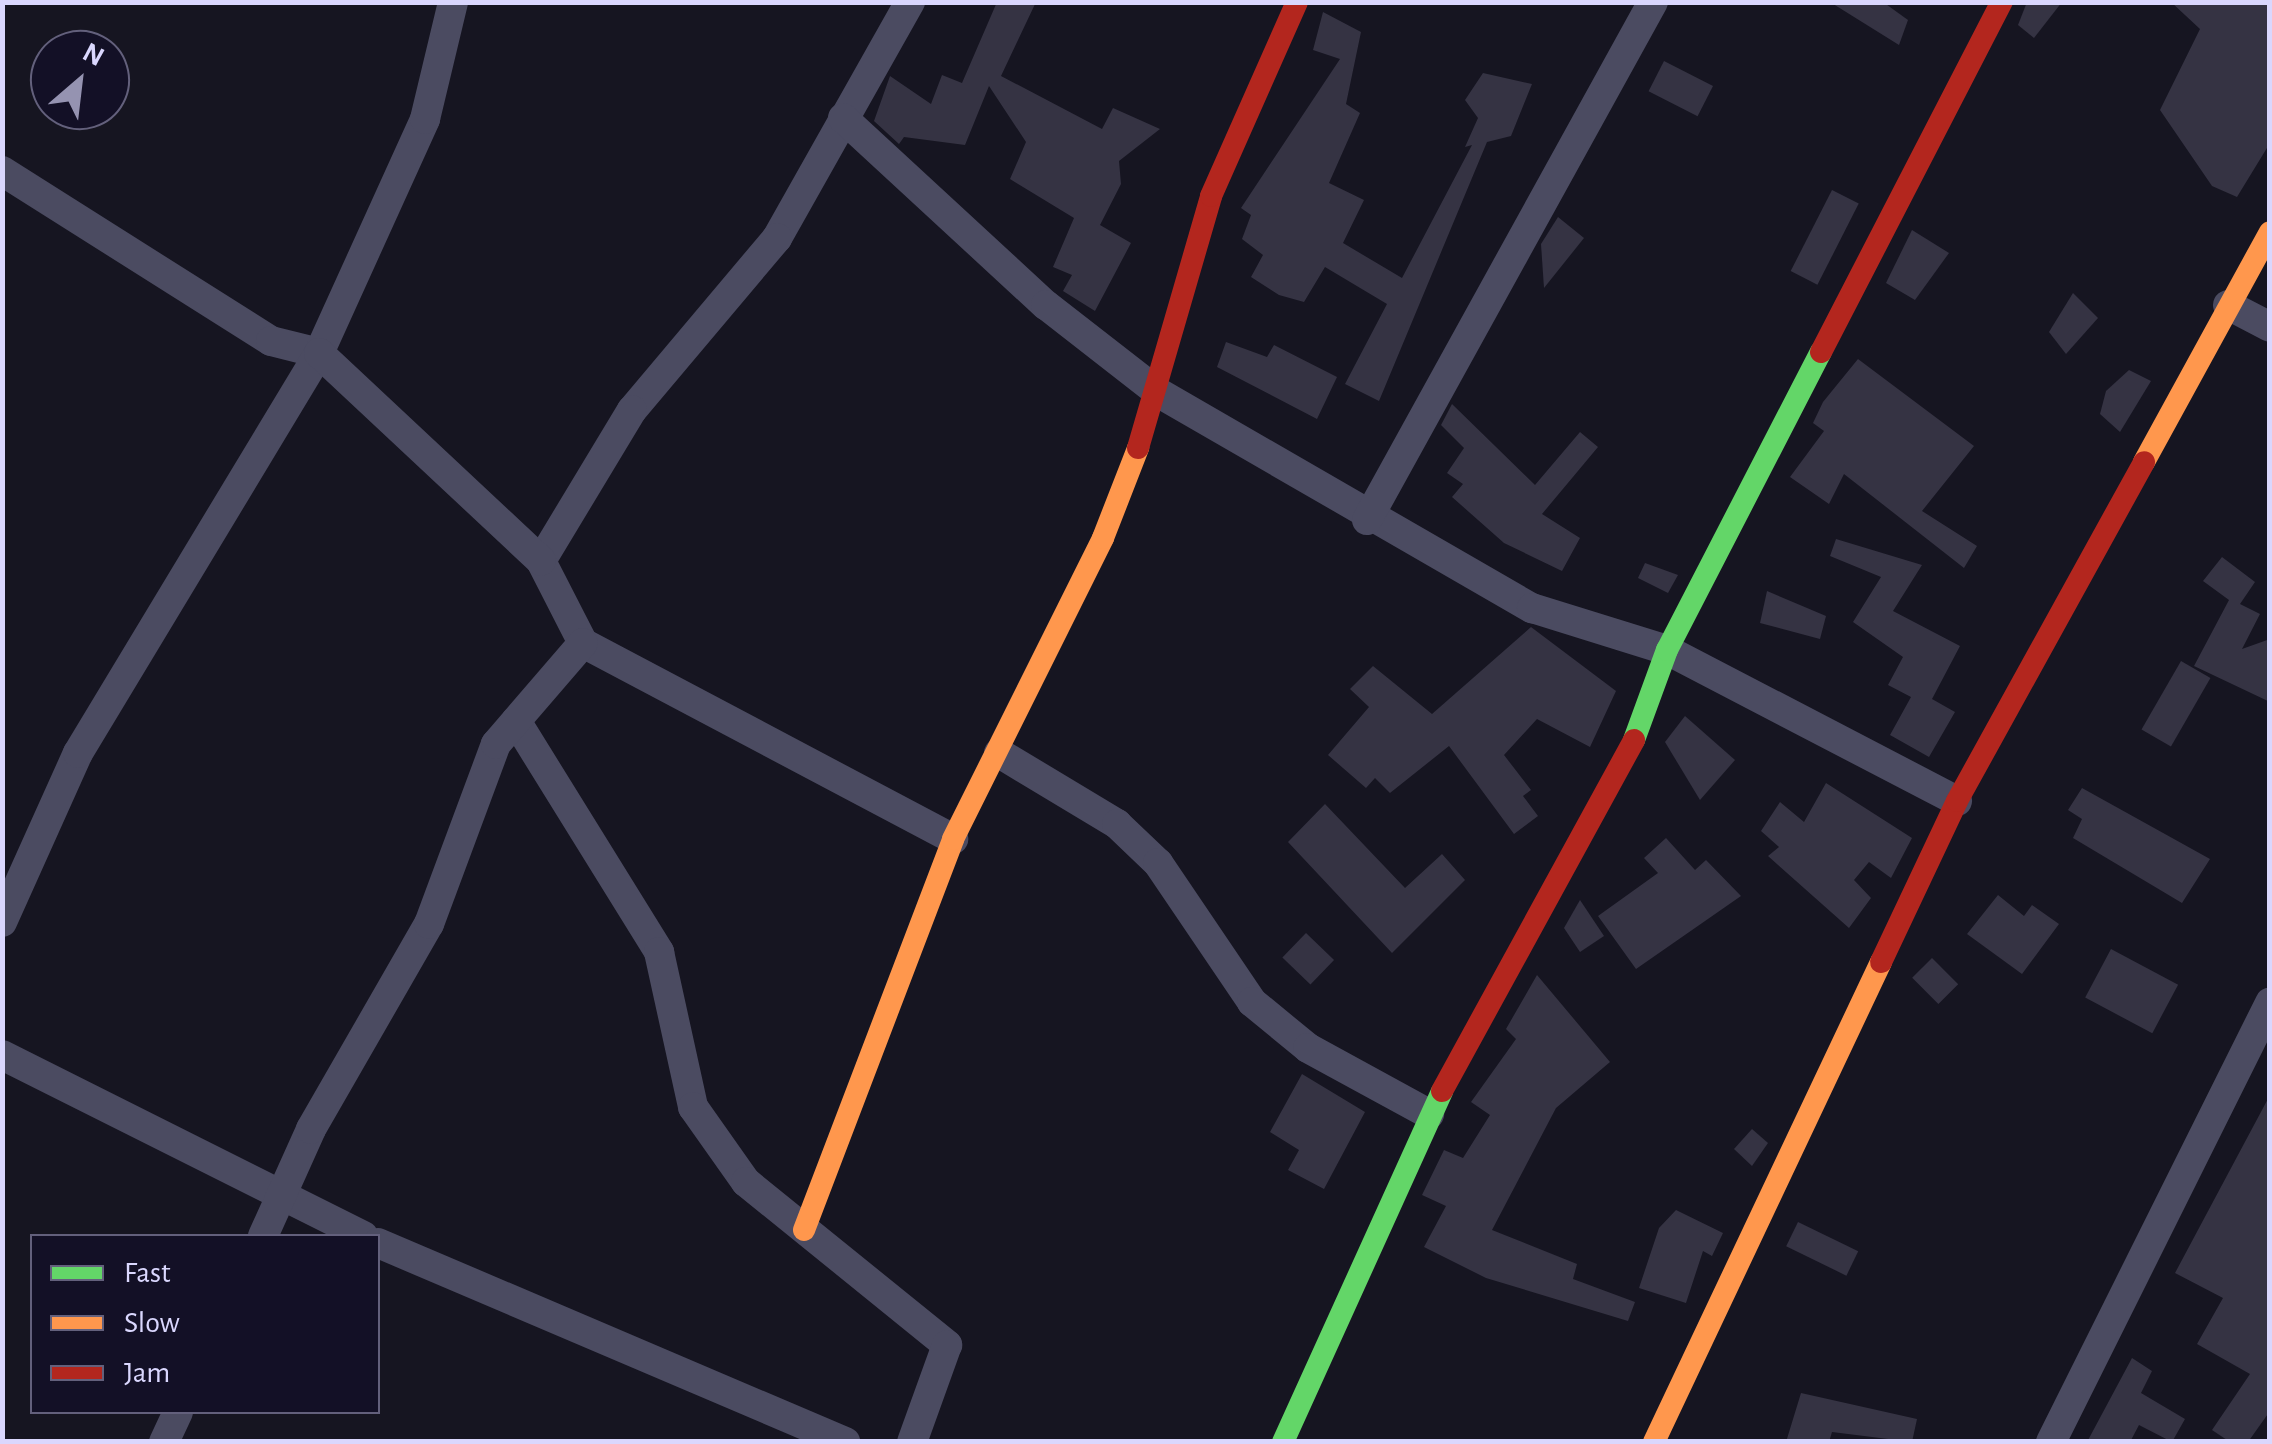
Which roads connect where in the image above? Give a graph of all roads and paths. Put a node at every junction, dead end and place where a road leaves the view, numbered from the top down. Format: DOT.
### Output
graph roads {
  1 [pos="453,2"];
  2 [pos="910,2"];
  3 [pos="1296,2"];
  4 [pos="1652,2"];
  5 [pos="2002,2"];
  6 [pos="843,118"];
  7 [pos="2,170"];
  8 [pos="2270,232"];
  9 [pos="2228,305"];
  10 [pos="2270,327"];
  11 [pos="318,353"];
  12 [pos="1159,394"];
  13 [pos="1367,520"];
  14 [pos="541,561"];
  15 [pos="582,642"];
  16 [pos="1666,650"];
  17 [pos="516,721"];
  18 [pos="999,753"];
  19 [pos="1957,802"];
  20 [pos="953,839"];
  21 [pos="2,922"];
  22 [pos="2270,1002"];
  23 [pos="2,1055"];
  24 [pos="1428,1114"];
  25 [pos="282,1199"];
  26 [pos="804,1230"];
  27 [pos="264,1234"];
  28 [pos="360,1234"];
  29 [pos="380,1244"];
  30 [pos="177,1414"];
  31 [pos="164,1442"];
  32 [pos="845,1442"];
  33 [pos="912,1442"];
  34 [pos="1283,1442"];
  35 [pos="1654,1442"];
  36 [pos="2051,1442"];
  1 -- 11 [label="street"];
  2 -- 6 [label="street"];
  3 -- 12 [label="street"];
  4 -- 13 [label="street"];
  5 -- 16 [label="street"];
  6 -- 12 [label="street"];
  6 -- 14 [label="street"];
  7 -- 11 [label="street"];
  8 -- 9 [label="street"];
  9 -- 10 [label="street"];
  9 -- 19 [label="street"];
  11 -- 14 [label="street"];
  11 -- 21 [label="street"];
  12 -- 13 [label="street"];
  12 -- 18 [label="street"];
  13 -- 16 [label="street"];
  14 -- 15 [label="street"];
  15 -- 17 [label="street"];
  15 -- 20 [label="street"];
  16 -- 19 [label="street"];
  16 -- 24 [label="street"];
  17 -- 25 [label="street"];
  17 -- 26 [label="street"];
  18 -- 20 [label="street"];
  18 -- 24 [label="street"];
  19 -- 35 [label="street"];
  20 -- 26 [label="street"];
  22 -- 36 [label="street"];
  23 -- 25 [label="street"];
  24 -- 34 [label="street"];
  25 -- 27 [label="street"];
  25 -- 28 [label="street"];
  26 -- 33 [label="street"];
  29 -- 32 [label="street"];
  30 -- 31 [label="street"];
}
